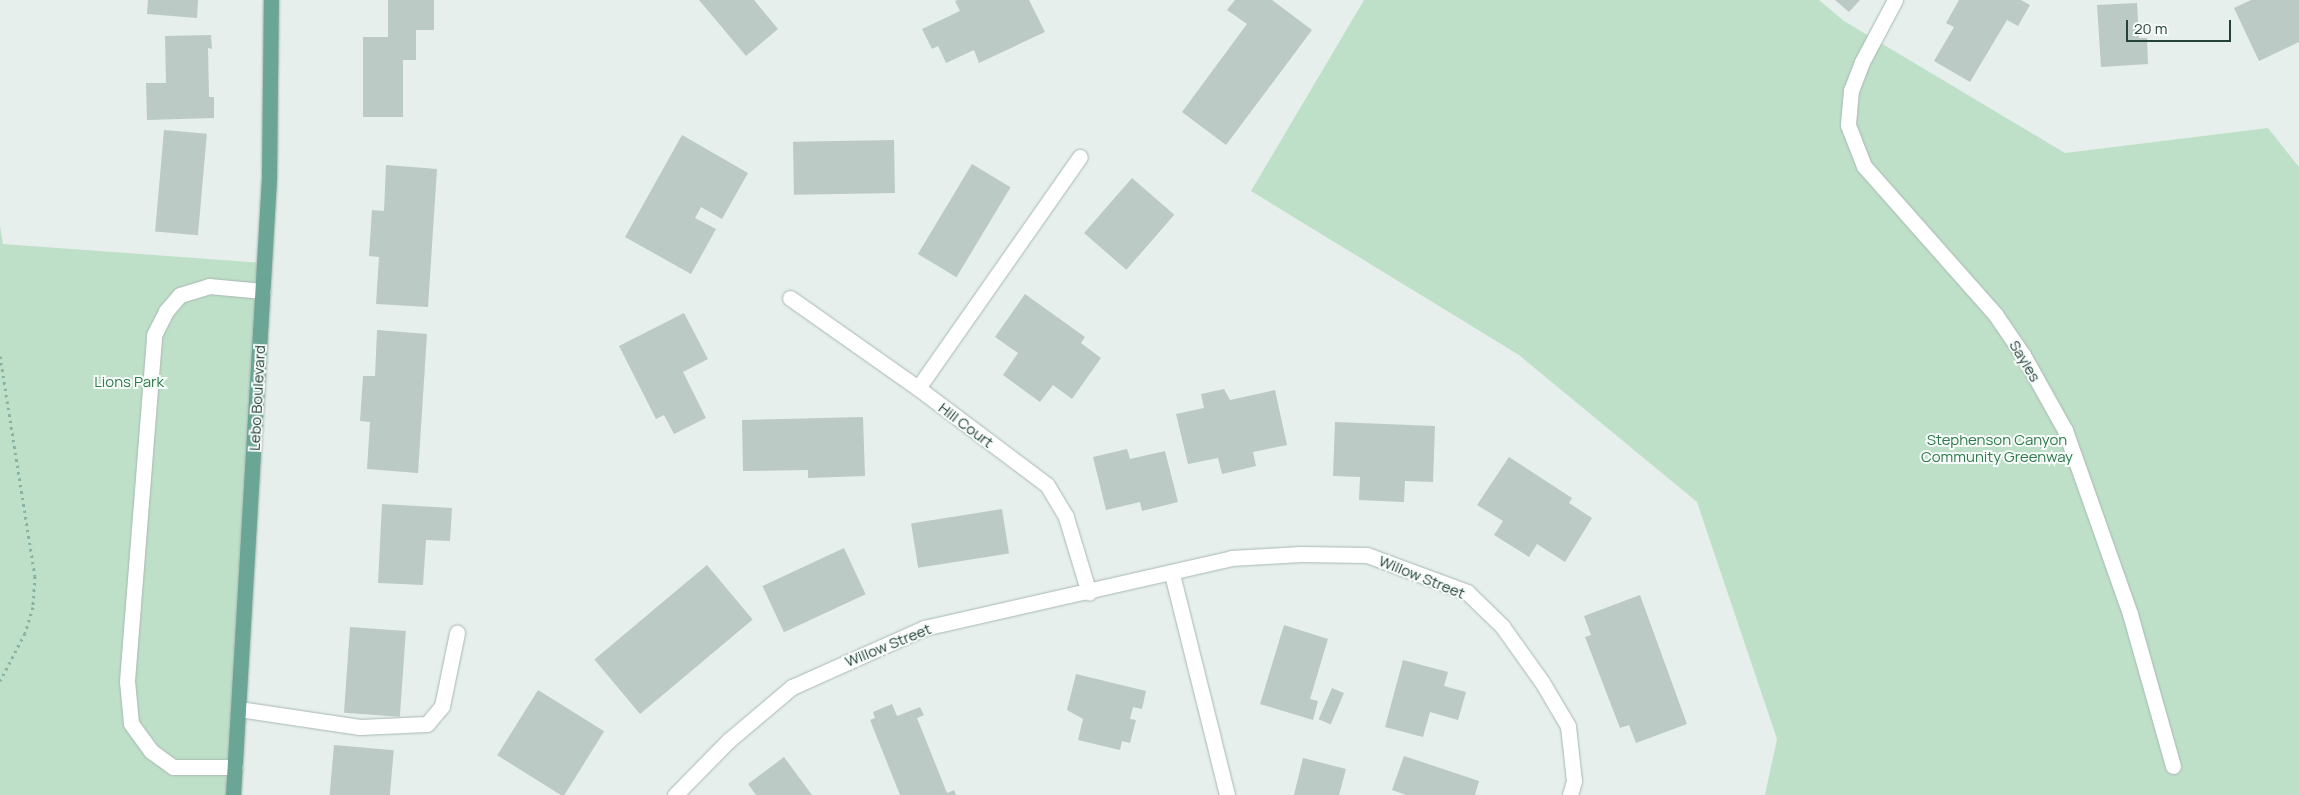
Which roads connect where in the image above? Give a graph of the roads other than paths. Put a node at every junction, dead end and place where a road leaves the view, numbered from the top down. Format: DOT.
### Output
graph roads {
  1 [pos="271,0"];
  2 [pos="1895,0"];
  3 [pos="1080,157"];
  4 [pos="263,291"];
  5 [pos="790,298"];
  6 [pos="918,388"];
  7 [pos="1172,574"];
  8 [pos="1089,593"];
  9 [pos="456,633"];
  10 [pos="238,710"];
  11 [pos="2173,766"];
  12 [pos="235,767"];
  13 [pos="677,794"];
  14 [pos="233,795"];
  15 [pos="1228,795"];
  16 [pos="1570,795"];
  1 -- 4 [label="main road, Lebo Boulevard"];
  2 -- 11 [label="street, Sayles"];
  3 -- 6 [label="street"];
  4 -- 10 [label="main road, Lebo Boulevard"];
  4 -- 12 [label="street"];
  5 -- 6 [label="street, Hill Court"];
  6 -- 8 [label="street, Hill Court"];
  7 -- 8 [label="street, Willow Street"];
  7 -- 15 [label="street"];
  7 -- 16 [label="street, Willow Street"];
  8 -- 13 [label="street, Willow Street"];
  9 -- 10 [label="street"];
  10 -- 12 [label="main road, Lebo Boulevard"];
  12 -- 14 [label="main road, Lebo Boulevard"];
}
